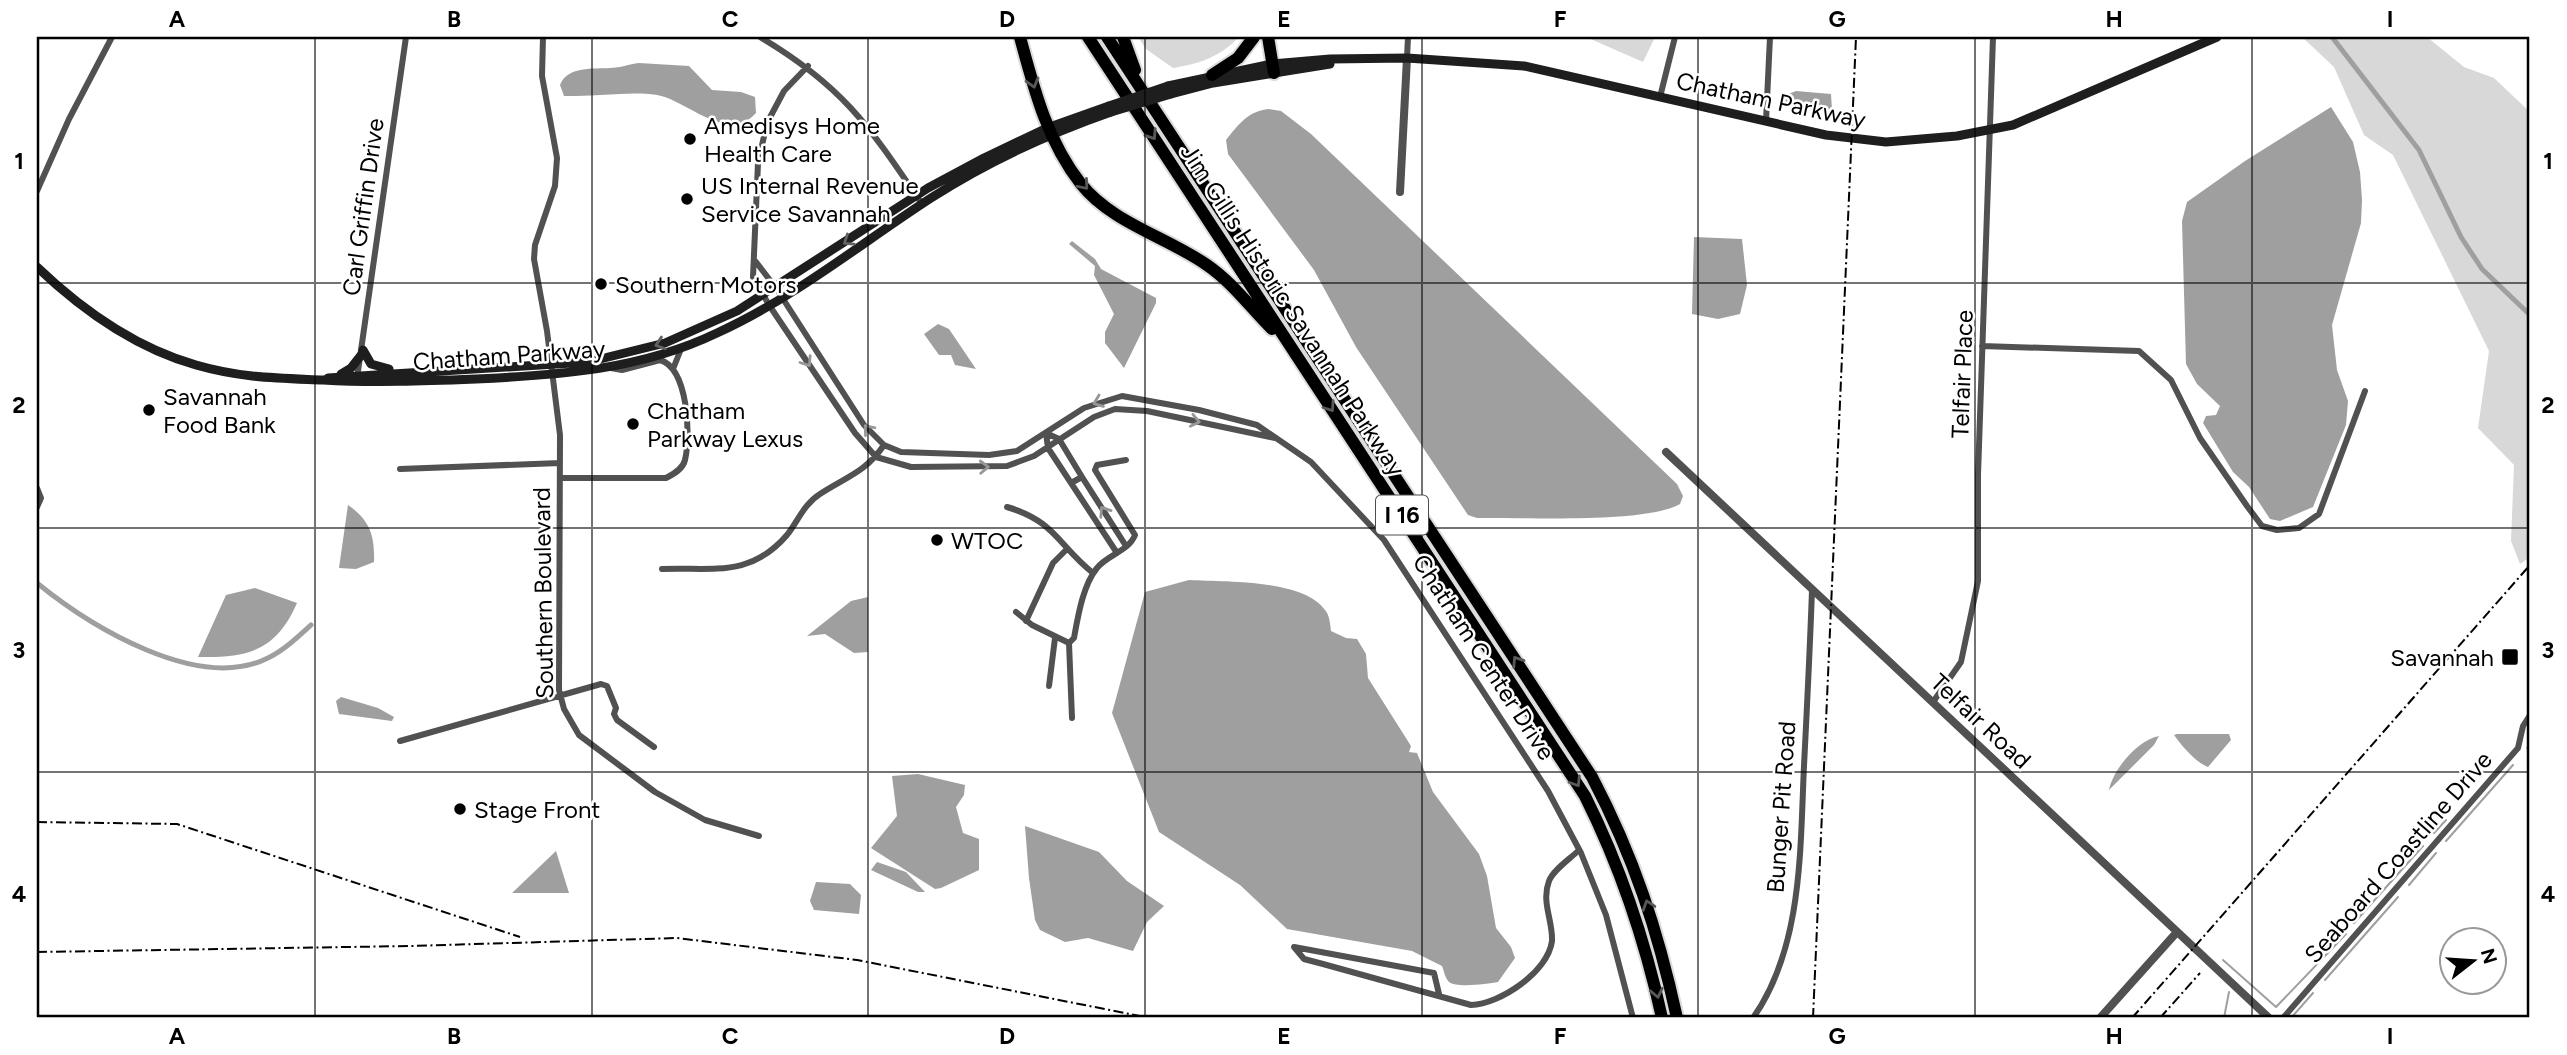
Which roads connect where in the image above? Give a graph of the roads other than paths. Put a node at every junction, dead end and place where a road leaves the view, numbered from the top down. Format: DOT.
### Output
graph roads {
  1 [pos="112,37"];
  2 [pos="406,37"];
  3 [pos="543,37"];
  4 [pos="760,37"];
  5 [pos="1020,37"];
  6 [pos="1088,37"];
  7 [pos="1107,37"];
  8 [pos="1123,37"];
  9 [pos="1254,37"];
  10 [pos="1268,37"];
  11 [pos="1276,37"];
  12 [pos="1408,37"];
  13 [pos="1675,37"];
  14 [pos="1770,37"];
  15 [pos="1993,37"];
  16 [pos="2217,37"];
  17 [pos="1407,58"];
  18 [pos="808,66"];
  19 [pos="1277,68"];
  20 [pos="1212,75"];
  21 [pos="1141,87"];
  22 [pos="1170,90"];
  23 [pos="1660,97"];
  24 [pos="1766,121"];
  25 [pos="1049,132"];
  26 [pos="1989,132"];
  27 [pos="37,191"];
  28 [pos="1400,191"];
  29 [pos="919,200"];
  30 [pos="756,262"];
  31 [pos="37,267"];
  32 [pos="776,288"];
  33 [pos="763,295"];
  34 [pos="782,298"];
  35 [pos="769,305"];
  36 [pos="1982,346"];
  37 [pos="681,349"];
  38 [pos="362,352"];
  39 [pos="551,365"];
  40 [pos="611,368"];
  41 [pos="673,369"];
  42 [pos="404,371"];
  43 [pos="1307,372"];
  44 [pos="338,375"];
  45 [pos="553,376"];
  46 [pos="357,378"];
  47 [pos="323,380"];
  48 [pos="2365,391"];
  49 [pos="1046,433"];
  50 [pos="1059,439"];
  51 [pos="1280,439"];
  52 [pos="884,445"];
  53 [pos="1048,448"];
  54 [pos="1666,452"];
  55 [pos="876,457"];
  56 [pos="1126,460"];
  57 [pos="560,463"];
  58 [pos="400,469"];
  59 [pos="1082,477"];
  60 [pos="560,478"];
  61 [pos="1071,483"];
  62 [pos="37,488"];
  63 [pos="1007,506"];
  64 [pos="37,507"];
  65 [pos="1126,546"];
  66 [pos="1067,549"];
  67 [pos="1117,553"];
  68 [pos="662,569"];
  69 [pos="1093,573"];
  70 [pos="1812,590"];
  71 [pos="1016,612"];
  72 [pos="1026,621"];
  73 [pos="1055,638"];
  74 [pos="1069,643"];
  75 [pos="1049,686"];
  76 [pos="560,694"];
  77 [pos="1933,702"];
  78 [pos="2530,715"];
  79 [pos="1072,718"];
  80 [pos="400,741"];
  81 [pos="654,747"];
  82 [pos="759,836"];
  83 [pos="1579,850"];
  84 [pos="2177,932"];
  85 [pos="1439,993"];
  86 [pos="1633,1018"];
  87 [pos="1662,1018"];
  88 [pos="1677,1018"];
  89 [pos="1753,1018"];
  90 [pos="2100,1018"];
  91 [pos="2270,1018"];
  92 [pos="2283,1018"];
  1 -- 27 [label="street"];
  2 -- 38 [label="street, Carl Griffin Drive"];
  3 -- 39 [label="street, Southern Boulevard"];
  4 -- 18 [label="street"];
  5 -- 25 [label="highway, one-way"];
  6 -- 43 [label="highway, Jim Gillis Historic Savannah Parkway / I 16, one-way"];
  7 -- 21 [label="highway, Jim Gillis Historic Savannah Parkway / I 16"];
  8 -- 21 [label="highway"];
  9 -- 20 [label="highway"];
  10 -- 19 [label="highway"];
  11 -- 19 [label="highway"];
  12 -- 17 [label="street"];
  13 -- 23 [label="street"];
  14 -- 24 [label="street"];
  15 -- 26 [label="street, Telfair Place"];
  16 -- 26 [label="main road, Chatham Parkway"];
  17 -- 19 [label="main road, Chatham Parkway"];
  17 -- 23 [label="main road, Chatham Parkway"];
  17 -- 28 [label="street"];
  18 -- 29 [label="street"];
  18 -- 30 [label="street"];
  19 -- 20 [label="main road, Chatham Parkway"];
  19 -- 22 [label="main road, Chatham Parkway"];
  20 -- 22 [label="main road, Chatham Parkway"];
  88 -- 21 [label="highway, Jim Gillis Historic Savannah Parkway / I 16, one-way"];
  22 -- 25 [label="main road, Chatham Parkway, bridge"];
  23 -- 24 [label="main road, Chatham Parkway"];
  24 -- 26 [label="main road, Chatham Parkway"];
  25 -- 29 [label="main road, Chatham Parkway"];
  25 -- 43 [label="highway, one-way"];
  26 -- 36 [label="street, Telfair Place"];
  29 -- 32 [label="main road, Chatham Parkway, one-way"];
  29 -- 34 [label="main road, Chatham Parkway"];
  30 -- 32 [label="street"];
  30 -- 33 [label="street"];
  31 -- 47 [label="main road, Chatham Parkway"];
  32 -- 33 [label="main road, Chatham Parkway"];
  32 -- 34 [label="street"];
  33 -- 35 [label="street"];
  33 -- 39 [label="main road, Chatham Parkway, one-way"];
  34 -- 35 [label="main road, Chatham Parkway"];
  52 -- 34 [label="street, one-way"];
  35 -- 37 [label="main road, Chatham Parkway"];
  35 -- 55 [label="street, one-way"];
  36 -- 48 [label="street"];
  36 -- 77 [label="street, Telfair Place"];
  37 -- 40 [label="main road, Chatham Parkway"];
  37 -- 41 [label="street"];
  38 -- 42 [label="main road"];
  38 -- 44 [label="main road"];
  38 -- 46 [label="street, Carl Griffin Drive"];
  39 -- 42 [label="main road, Chatham Parkway"];
  39 -- 45 [label="street, Southern Boulevard"];
  40 -- 41 [label="street"];
  40 -- 45 [label="main road, Chatham Parkway"];
  41 -- 60 [label="street"];
  42 -- 46 [label="main road, Chatham Parkway"];
  43 -- 87 [label="highway, Jim Gillis Historic Savannah Parkway / I 16, one-way"];
  44 -- 46 [label="main road, Chatham Parkway"];
  44 -- 47 [label="main road, Chatham Parkway"];
  45 -- 46 [label="main road, Chatham Parkway"];
  45 -- 57 [label="street, Southern Boulevard"];
  46 -- 47 [label="main road, Chatham Parkway"];
  49 -- 50 [label="street"];
  51 -- 49 [label="street, Chatham Center Drive, one-way"];
  49 -- 52 [label="street, Chatham Center Drive"];
  49 -- 53 [label="street"];
  50 -- 51 [label="street, Chatham Center Drive, one-way"];
  50 -- 53 [label="street, Chatham Center Drive"];
  50 -- 59 [label="street"];
  51 -- 83 [label="street, Chatham Center Drive"];
  52 -- 55 [label="street"];
  55 -- 53 [label="street, Chatham Center Drive, one-way"];
  53 -- 61 [label="street"];
  54 -- 70 [label="street, Telfair Road"];
  55 -- 68 [label="street"];
  56 -- 65 [label="street"];
  57 -- 58 [label="street"];
  57 -- 60 [label="street, Southern Boulevard"];
  59 -- 61 [label="street"];
  65 -- 59 [label="street, one-way"];
  60 -- 76 [label="street, Southern Boulevard"];
  61 -- 67 [label="street"];
  62 -- 64 [label="street"];
  63 -- 66 [label="street"];
  65 -- 67 [label="street"];
  66 -- 69 [label="street"];
  66 -- 72 [label="street"];
  67 -- 69 [label="street"];
  69 -- 74 [label="street"];
  70 -- 77 [label="street, Telfair Road"];
  70 -- 89 [label="street, Bunger Pit Road"];
  71 -- 72 [label="street"];
  72 -- 73 [label="street"];
  73 -- 74 [label="street"];
  73 -- 75 [label="street"];
  74 -- 79 [label="street"];
  76 -- 80 [label="street"];
  76 -- 81 [label="street"];
  76 -- 82 [label="street, Southern Boulevard"];
  77 -- 84 [label="street, Telfair Road"];
  78 -- 92 [label="street, Seaboard Coastline Drive"];
  83 -- 85 [label="street"];
  83 -- 86 [label="street, Chatham Center Drive"];
  84 -- 90 [label="street"];
  84 -- 91 [label="street, Telfair Road"];
  85 -- 85 [label="street"];
}
